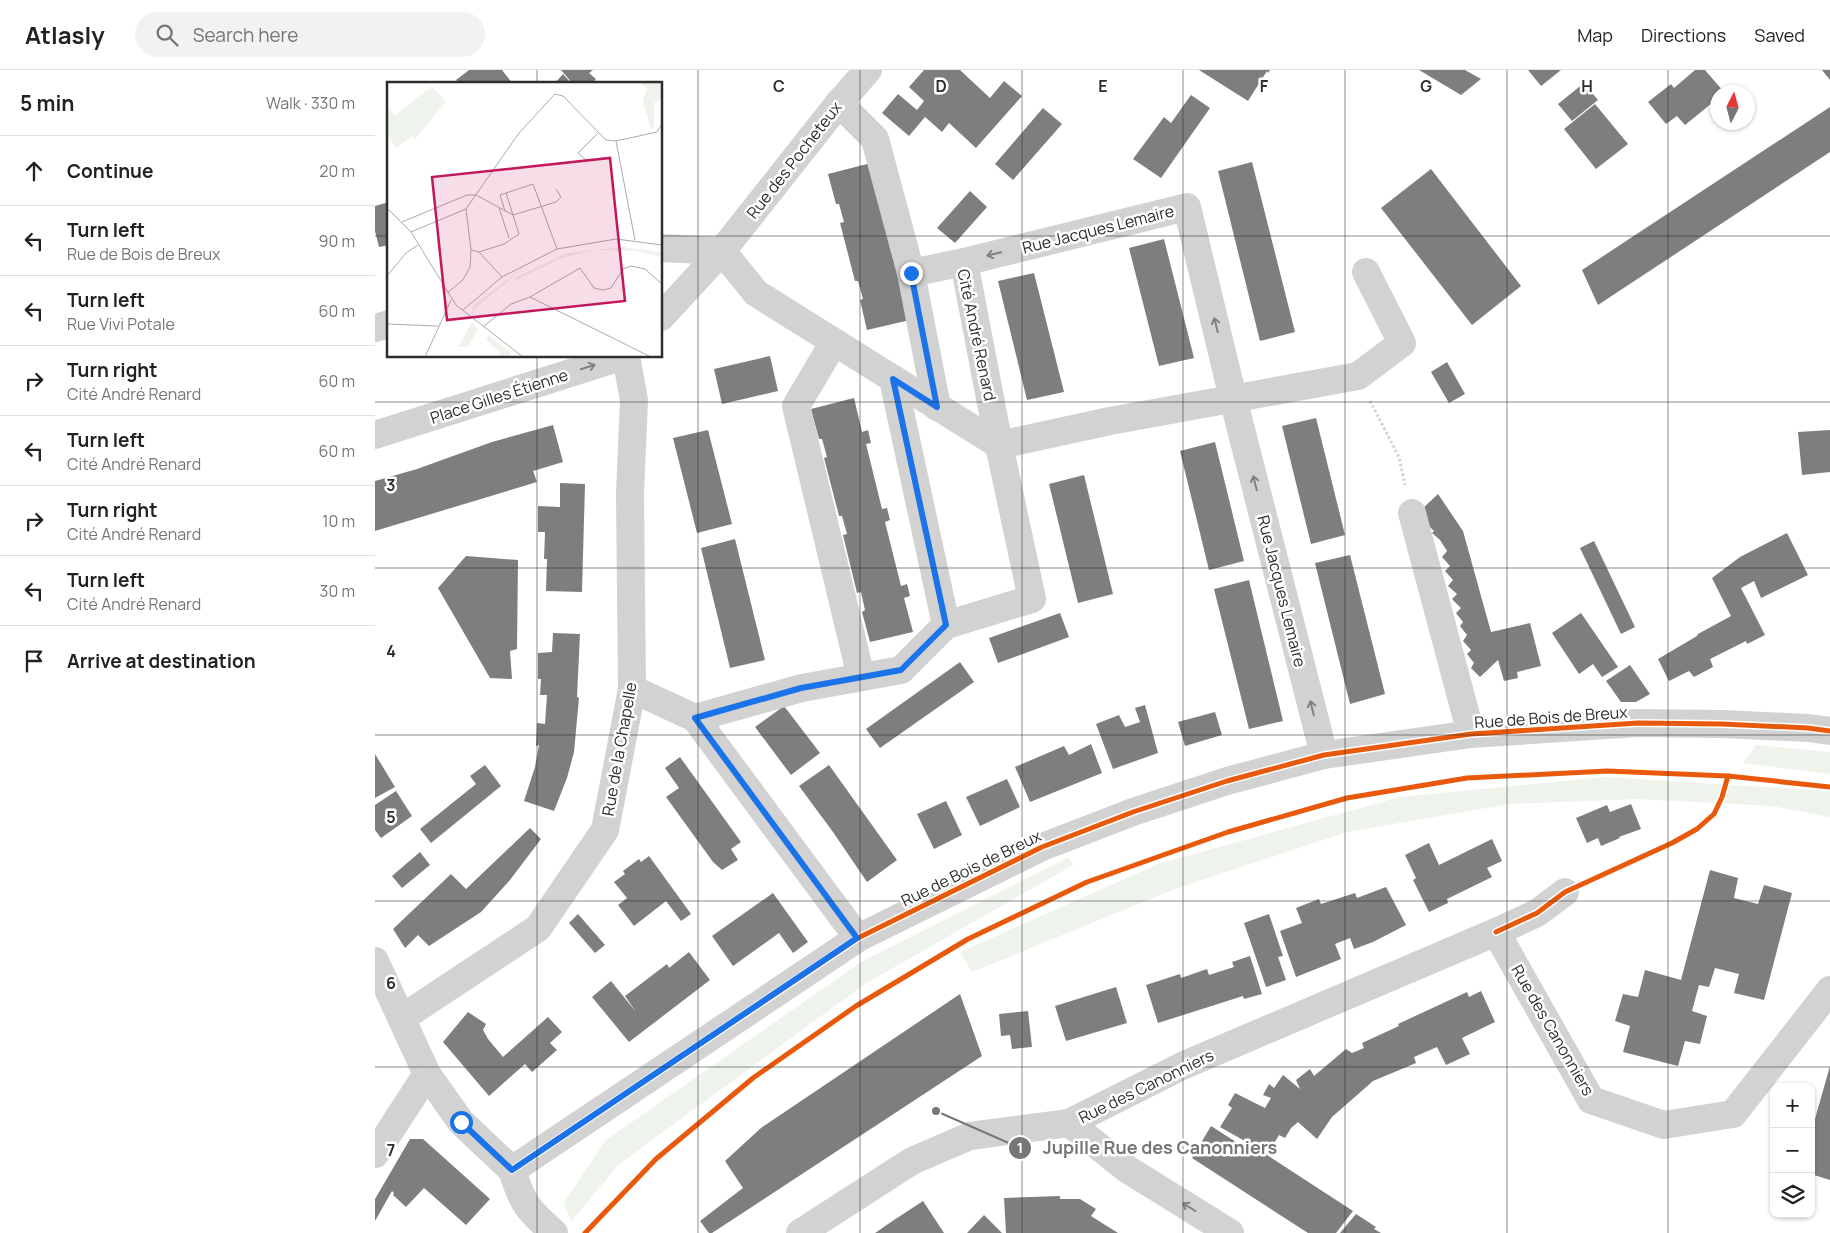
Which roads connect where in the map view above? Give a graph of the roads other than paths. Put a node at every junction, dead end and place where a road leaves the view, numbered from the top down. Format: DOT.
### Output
graph roads {
  1 [pos="868,70"];
  2 [pos="839,103"];
  3 [pos="663,248"];
  4 [pos="722,251"];
  5 [pos="964,262"];
  6 [pos="1366,272"];
  7 [pos="911,273"];
  8 [pos="663,315"];
  9 [pos="834,342"];
  10 [pos="619,358"];
  11 [pos="625,358"];
  12 [pos="893,379"];
  13 [pos="1233,398"];
  14 [pos="937,407"];
  15 [pos="375,435"];
  16 [pos="999,445"];
  17 [pos="1411,512"];
  18 [pos="946,625"];
  19 [pos="861,677"];
  20 [pos="633,689"];
  21 [pos="695,718"];
  22 [pos="1830,731"];
  23 [pos="1471,734"];
  24 [pos="1324,756"];
  25 [pos="1565,892"];
  26 [pos="1496,932"];
  27 [pos="857,938"];
  28 [pos="375,961"];
  29 [pos="1830,990"];
  30 [pos="402,1018"];
  31 [pos="427,1074"];
  32 [pos="1069,1123"];
  33 [pos="375,1154"];
  34 [pos="512,1170"];
  35 [pos="554,1233"];
  36 [pos="800,1233"];
  37 [pos="1231,1233"];
  1 -- 2 [label="street, Rue des Pocheteux"];
  2 -- 4 [label="street, Rue des Pocheteux"];
  2 -- 7 [label="street"];
  3 -- 4 [label="street"];
  4 -- 8 [label="street"];
  4 -- 9 [label="street"];
  5 -- 7 [label="street, Cité André Renard"];
  13 -- 5 [label="street, Rue Jacques Lemaire, one-way"];
  5 -- 16 [label="street, Cité André Renard"];
  6 -- 13 [label="street"];
  7 -- 14 [label="street"];
  9 -- 12 [label="street"];
  9 -- 19 [label="street"];
  15 -- 10 [label="street, Place Gilles Étienne, one-way"];
  11 -- 20 [label="street, Rue de la Chapelle"];
  12 -- 14 [label="street"];
  12 -- 18 [label="street"];
  13 -- 16 [label="street"];
  24 -- 13 [label="street, Rue Jacques Lemaire, one-way"];
  14 -- 16 [label="street"];
  16 -- 18 [label="street, Cité André Renard"];
  17 -- 23 [label="street"];
  18 -- 19 [label="street, Cité André Renard"];
  19 -- 21 [label="street, Cité André Renard"];
  20 -- 21 [label="street"];
  20 -- 30 [label="street, Rue de la Chapelle"];
  21 -- 27 [label="street"];
  22 -- 23 [label="street, Rue de Bois de Breux"];
  23 -- 24 [label="street, Rue de Bois de Breux"];
  24 -- 27 [label="street, Rue de Bois de Breux"];
  25 -- 26 [label="street, Rue des Canonniers"];
  26 -- 29 [label="street, Rue des Canonniers"];
  26 -- 32 [label="street, Rue des Canonniers"];
  27 -- 34 [label="street, Rue de Bois de Breux"];
  28 -- 30 [label="street"];
  30 -- 31 [label="street"];
  31 -- 33 [label="street"];
  31 -- 34 [label="street"];
  32 -- 36 [label="street, Rue des Canonniers"];
  37 -- 32 [label="street, one-way"];
  34 -- 35 [label="street"];
}
